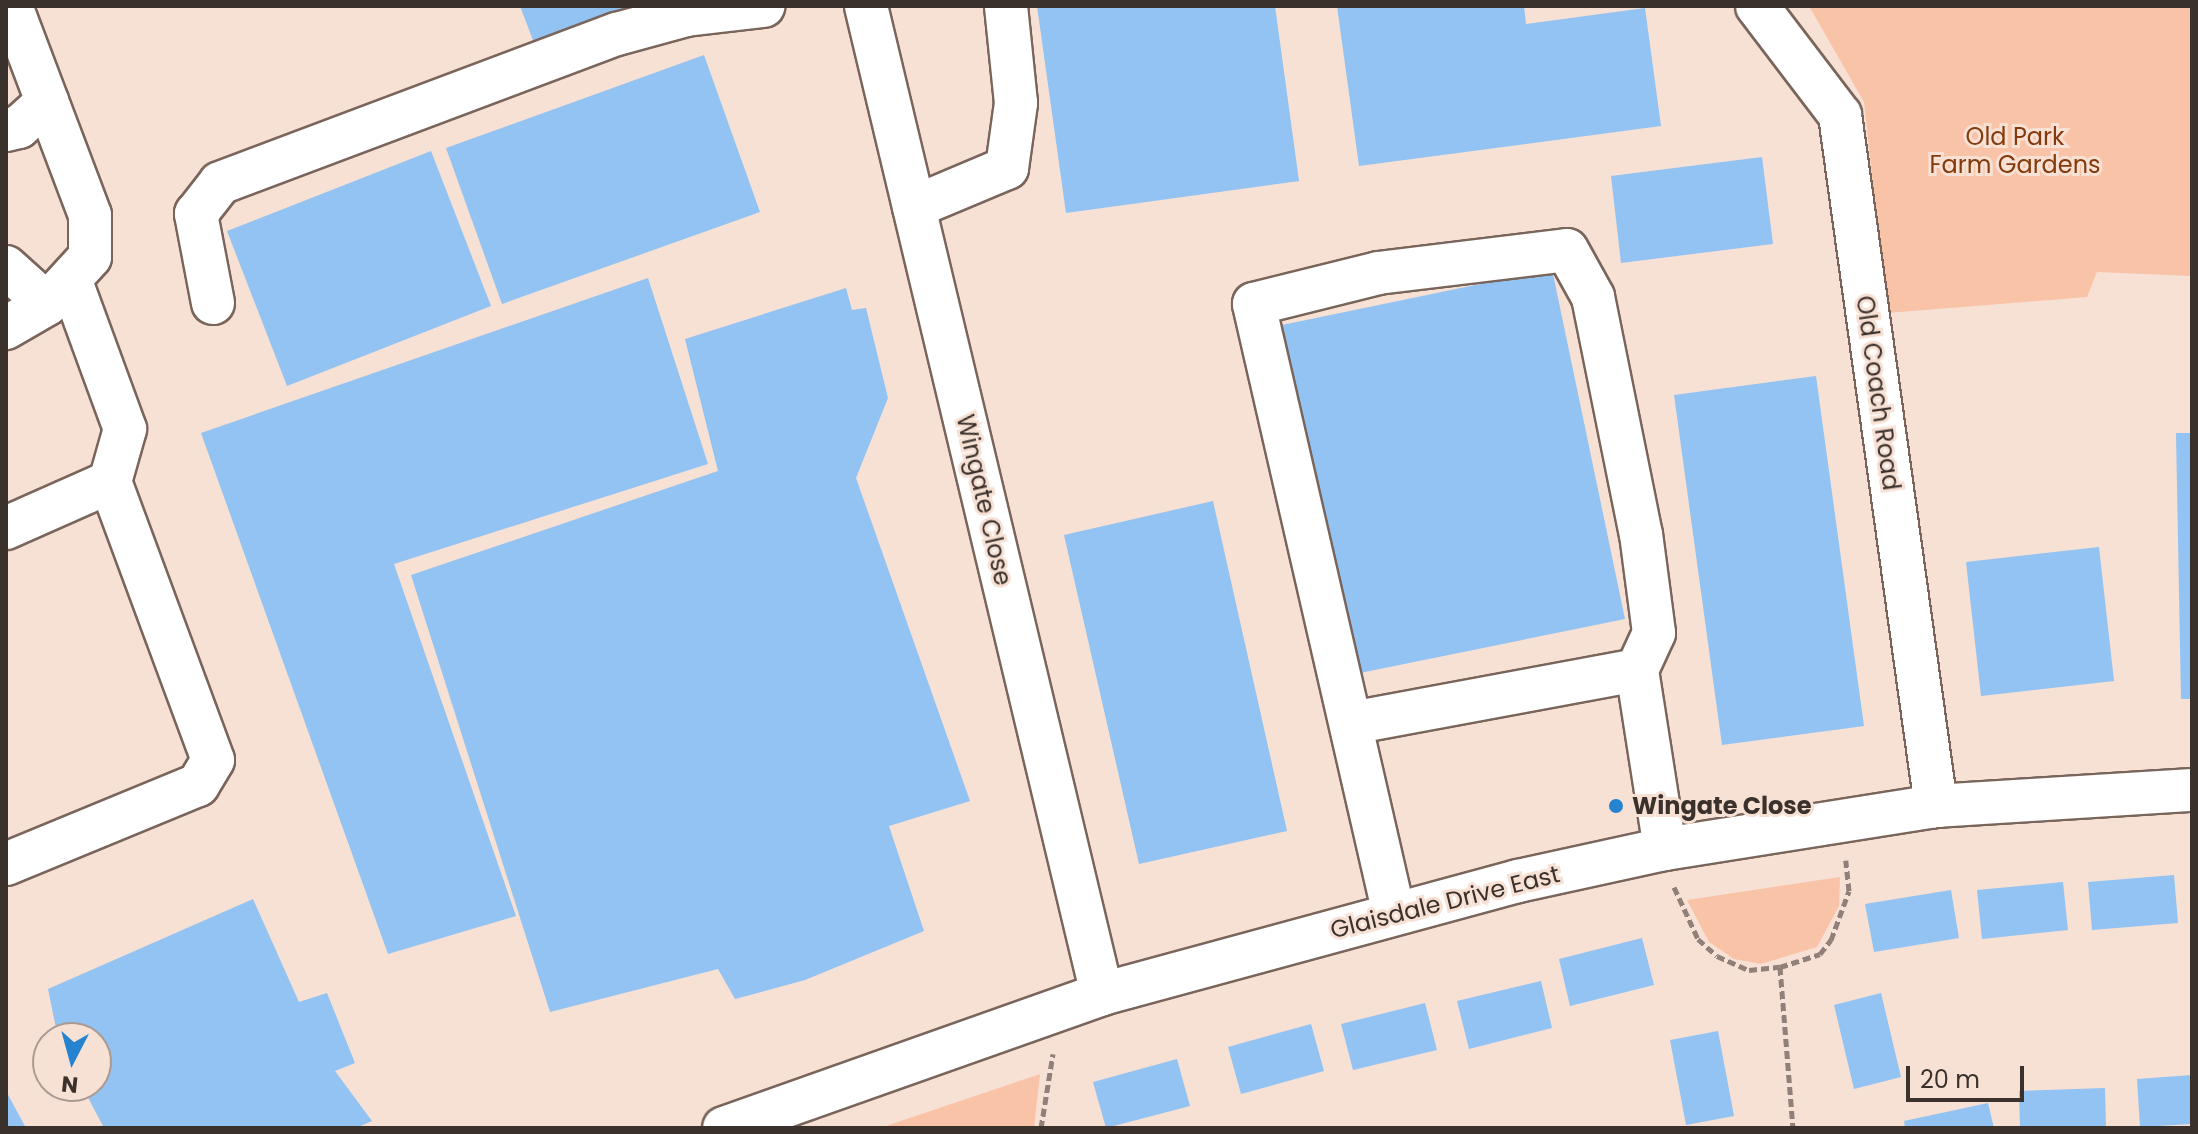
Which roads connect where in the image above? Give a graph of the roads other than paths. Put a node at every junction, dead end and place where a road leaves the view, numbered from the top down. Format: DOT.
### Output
graph roads {
  1 [pos="11,6"];
  2 [pos="763,6"];
  3 [pos="866,6"];
  4 [pos="1006,6"];
  5 [pos="1757,6"];
  6 [pos="47,102"];
  7 [pos="6,130"];
  8 [pos="914,207"];
  9 [pos="6,267"];
  10 [pos="59,294"];
  11 [pos="213,303"];
  12 [pos="6,328"];
  13 [pos="110,482"];
  14 [pos="6,528"];
  15 [pos="1637,670"];
  16 [pos="1351,723"];
  17 [pos="2192,790"];
  18 [pos="1936,806"];
  19 [pos="1665,849"];
  20 [pos="6,864"];
  21 [pos="1394,914"];
  22 [pos="1102,994"];
  23 [pos="724,1128"];
  1 -- 6 [label="street"];
  2 -- 11 [label="street"];
  3 -- 8 [label="street, Wingate Close"];
  4 -- 8 [label="street"];
  5 -- 18 [label="street, Old Coach Road"];
  6 -- 7 [label="street"];
  6 -- 10 [label="street"];
  8 -- 22 [label="street, Wingate Close"];
  9 -- 10 [label="street"];
  10 -- 12 [label="street"];
  10 -- 13 [label="street"];
  13 -- 14 [label="street"];
  13 -- 20 [label="street"];
  15 -- 16 [label="street"];
  15 -- 16 [label="street"];
  15 -- 19 [label="street"];
  16 -- 21 [label="street"];
  17 -- 18 [label="street, Glaisdale Drive East"];
  18 -- 19 [label="street, Glaisdale Drive East"];
  19 -- 21 [label="street, Glaisdale Drive East"];
  21 -- 22 [label="street, Glaisdale Drive East"];
  22 -- 23 [label="street, Glaisdale Drive East"];
}
